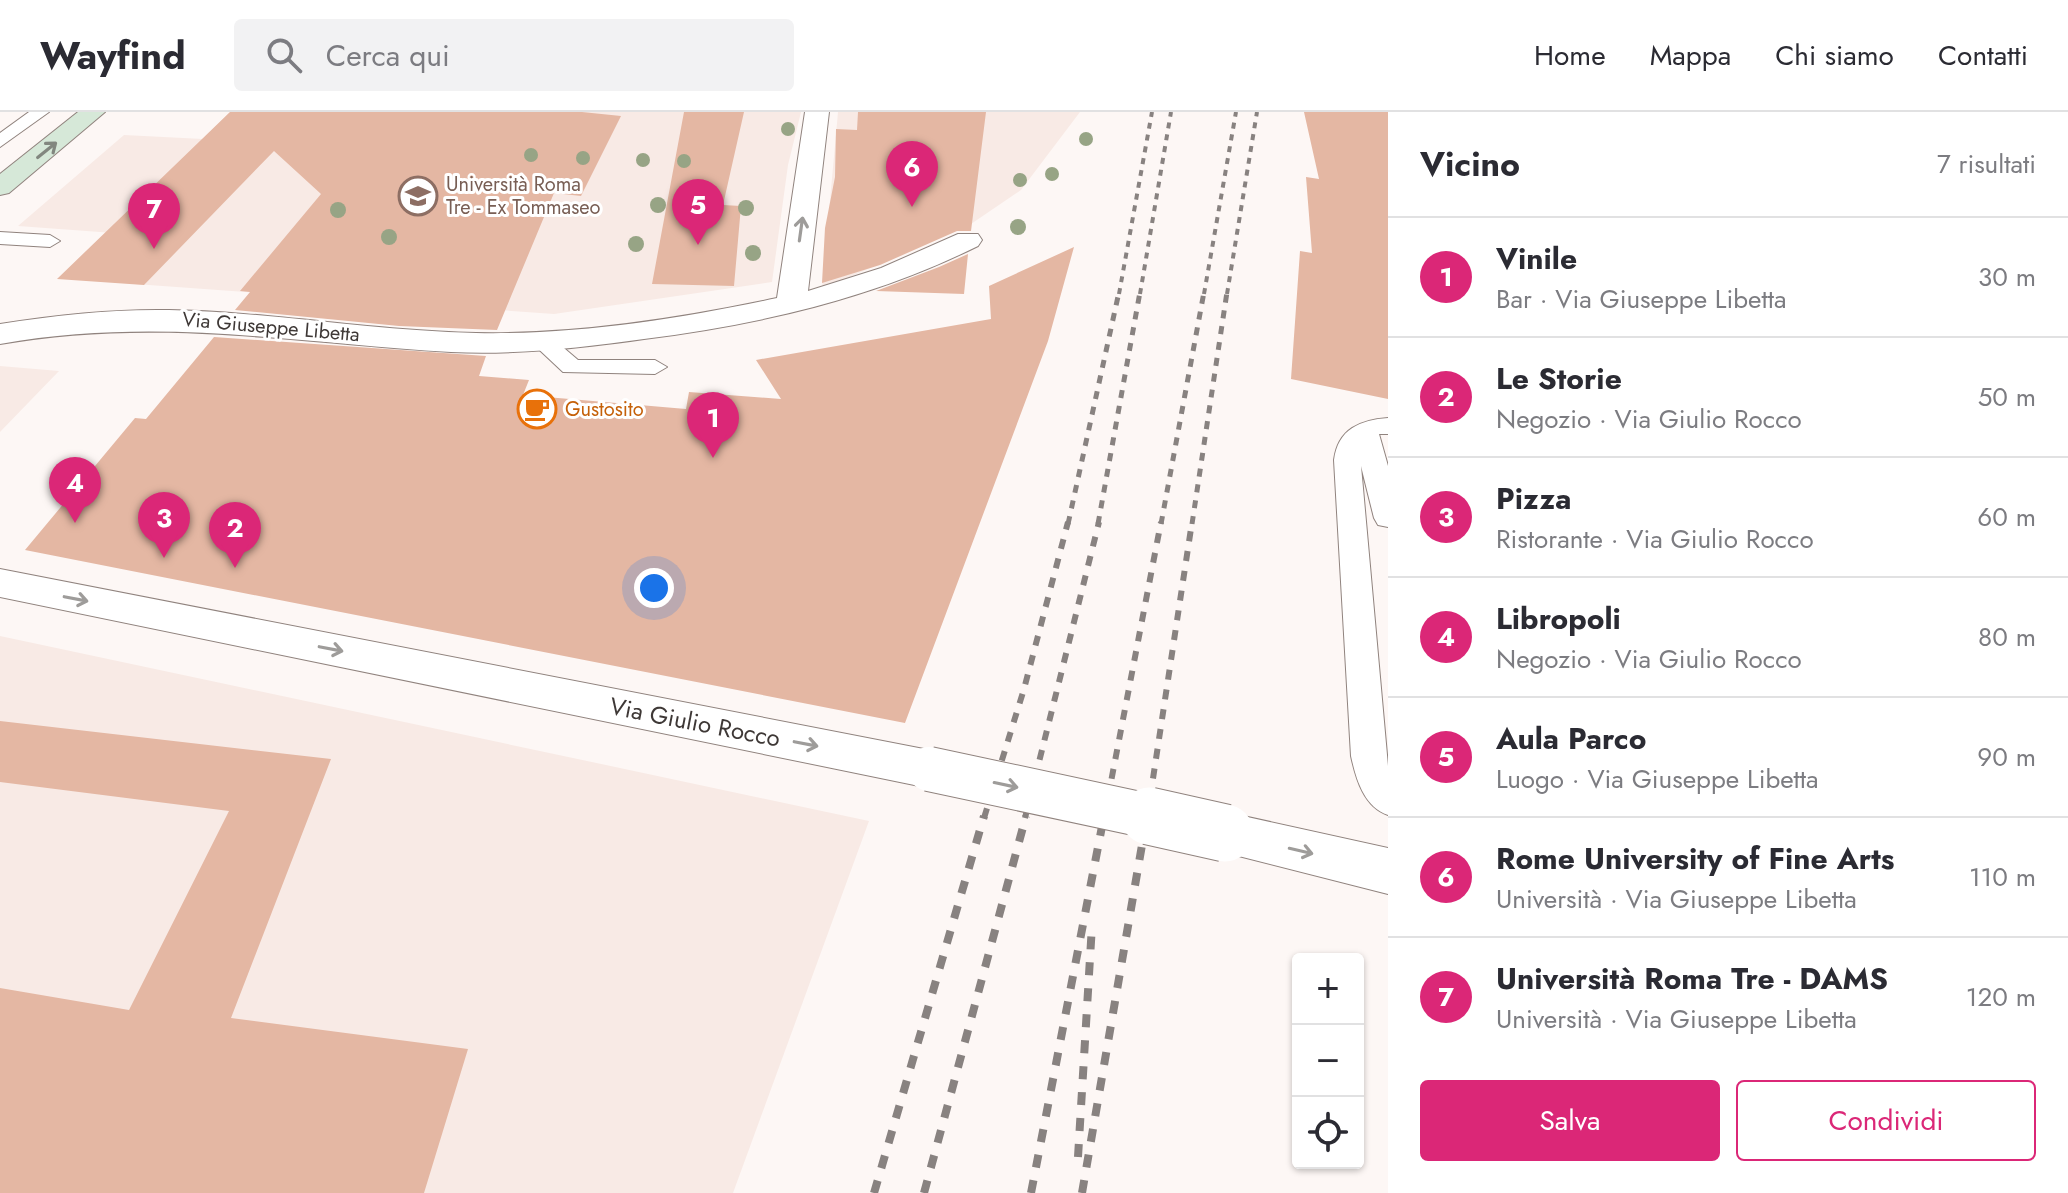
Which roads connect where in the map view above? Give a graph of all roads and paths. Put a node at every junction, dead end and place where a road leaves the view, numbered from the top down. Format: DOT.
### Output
graph roads {
  1 [pos="40,112"];
  2 [pos="93,112"];
  3 [pos="817,112"];
  4 [pos="0,142"];
  5 [pos="0,187"];
  6 [pos="0,238"];
  7 [pos="968,240"];
  8 [pos="50,241"];
  9 [pos="791,306"];
  10 [pos="0,334"];
  11 [pos="543,342"];
  12 [pos="655,367"];
  13 [pos="1376,428"];
  14 [pos="1388,518"];
  15 [pos="0,583"];
  16 [pos="1388,800"];
  17 [pos="1388,871"];
  1 -- 4 [label="lane"];
  5 -- 2 [label="main road, one-way"];
  9 -- 3 [label="street, one-way"];
  6 -- 8 [label="lane"];
  7 -- 9 [label="street, Via Giuseppe Libetta"];
  9 -- 11 [label="street, Via Giuseppe Libetta"];
  10 -- 11 [label="street, Via Giuseppe Libetta"];
  11 -- 12 [label="lane"];
  13 -- 14 [label="lane"];
  13 -- 16 [label="lane"];
  15 -- 17 [label="street, Via Giulio Rocco, one-way, bridge"];
}
